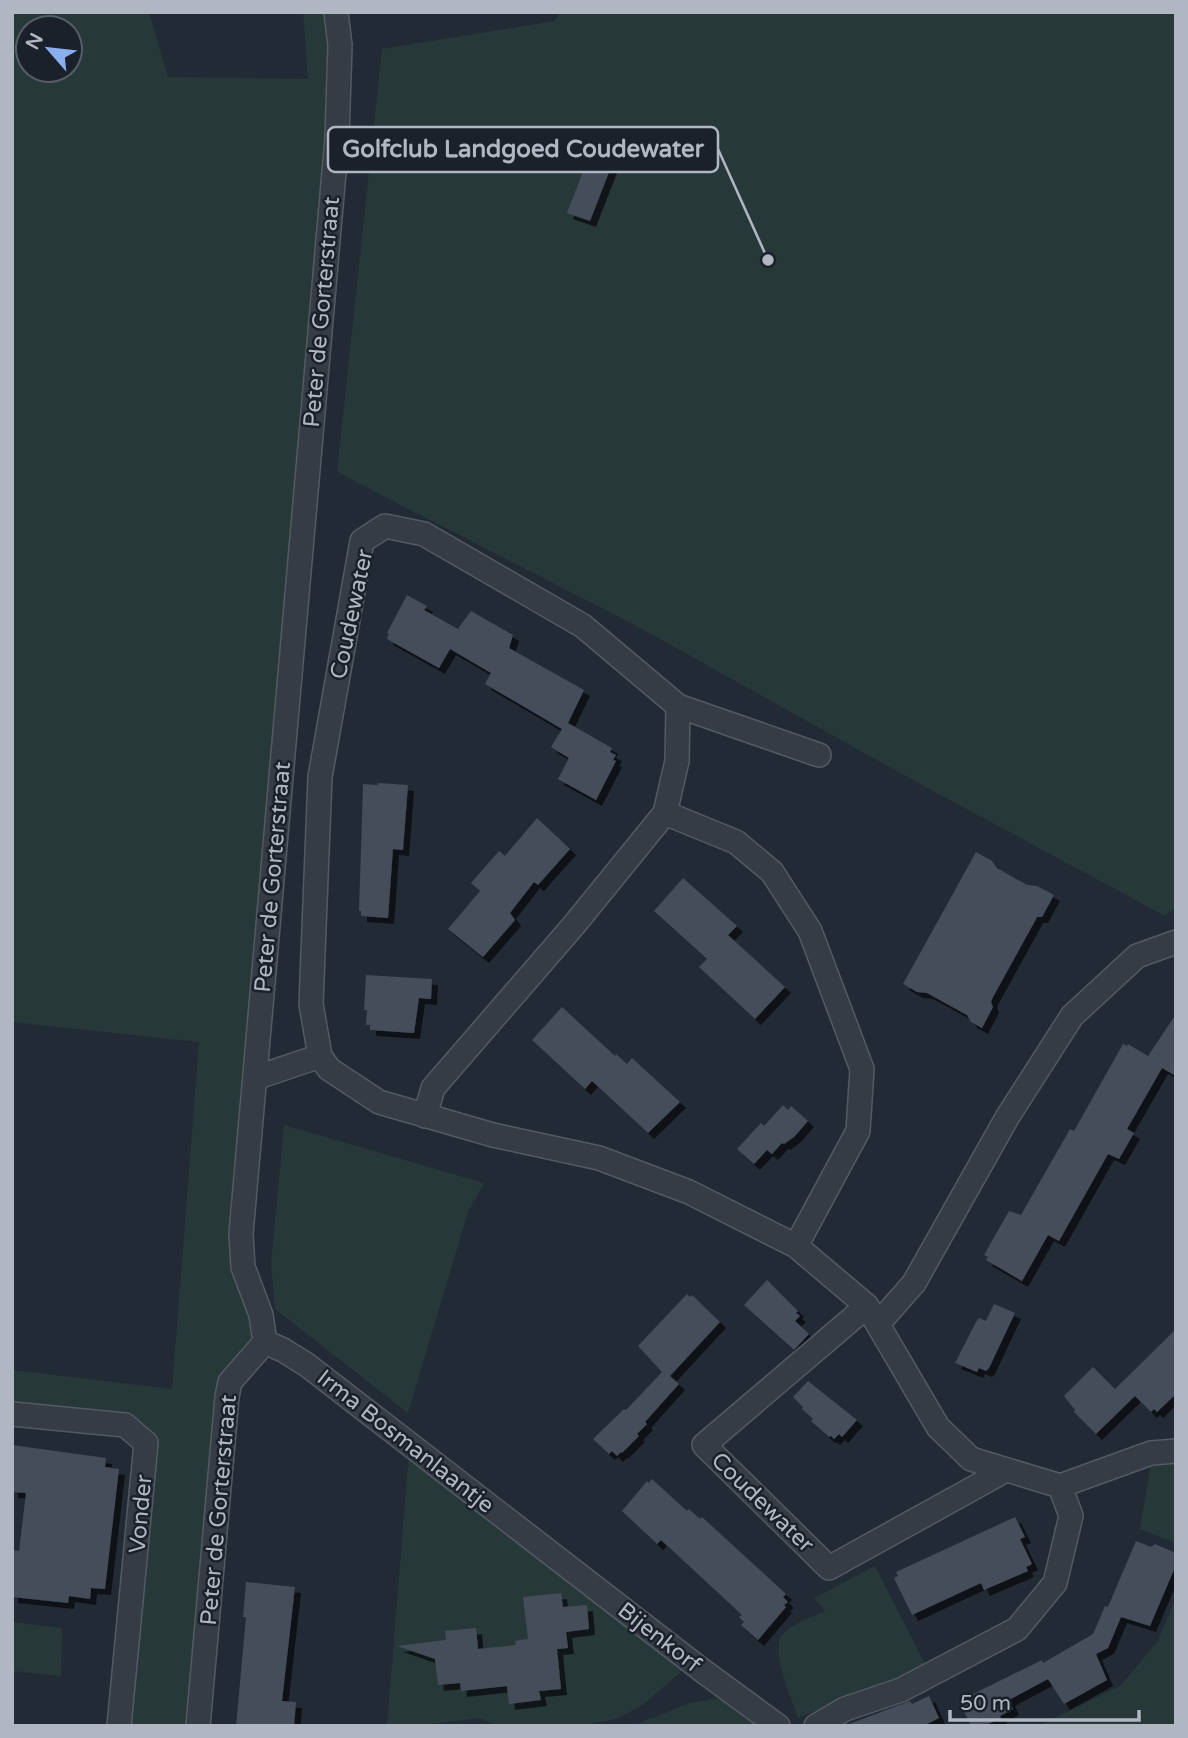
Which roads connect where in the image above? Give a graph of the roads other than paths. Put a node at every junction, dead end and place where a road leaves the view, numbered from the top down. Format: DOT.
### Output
graph roads {
  1 [pos="336,12"];
  2 [pos="678,706"];
  3 [pos="819,755"];
  4 [pos="665,813"];
  5 [pos="1176,942"];
  6 [pos="320,1056"];
  7 [pos="255,1078"];
  8 [pos="425,1116"];
  9 [pos="796,1246"];
  10 [pos="872,1315"];
  11 [pos="265,1342"];
  12 [pos="12,1414"];
  13 [pos="1176,1451"];
  14 [pos="1006,1470"];
  15 [pos="1060,1486"];
  16 [pos="543,1547"];
  17 [pos="119,1726"];
  18 [pos="198,1726"];
  19 [pos="778,1726"];
  20 [pos="816,1726"];
  1 -- 7 [label="street, Peter de Gorterstraat"];
  2 -- 3 [label="street, Coudewater"];
  2 -- 4 [label="street"];
  2 -- 6 [label="street, Coudewater"];
  4 -- 8 [label="street"];
  4 -- 9 [label="street"];
  5 -- 10 [label="street, Coudewater"];
  6 -- 7 [label="street"];
  6 -- 8 [label="street"];
  7 -- 11 [label="street, Peter de Gorterstraat"];
  8 -- 9 [label="street"];
  9 -- 10 [label="street"];
  10 -- 14 [label="street"];
  10 -- 14 [label="street, Coudewater"];
  11 -- 16 [label="street, Irma Bosmanlaantje"];
  11 -- 18 [label="street, Peter de Gorterstraat"];
  12 -- 17 [label="street, Vonder"];
  13 -- 15 [label="street"];
  14 -- 15 [label="street"];
  15 -- 20 [label="street"];
  16 -- 19 [label="street, Bijenkorf"];
}
